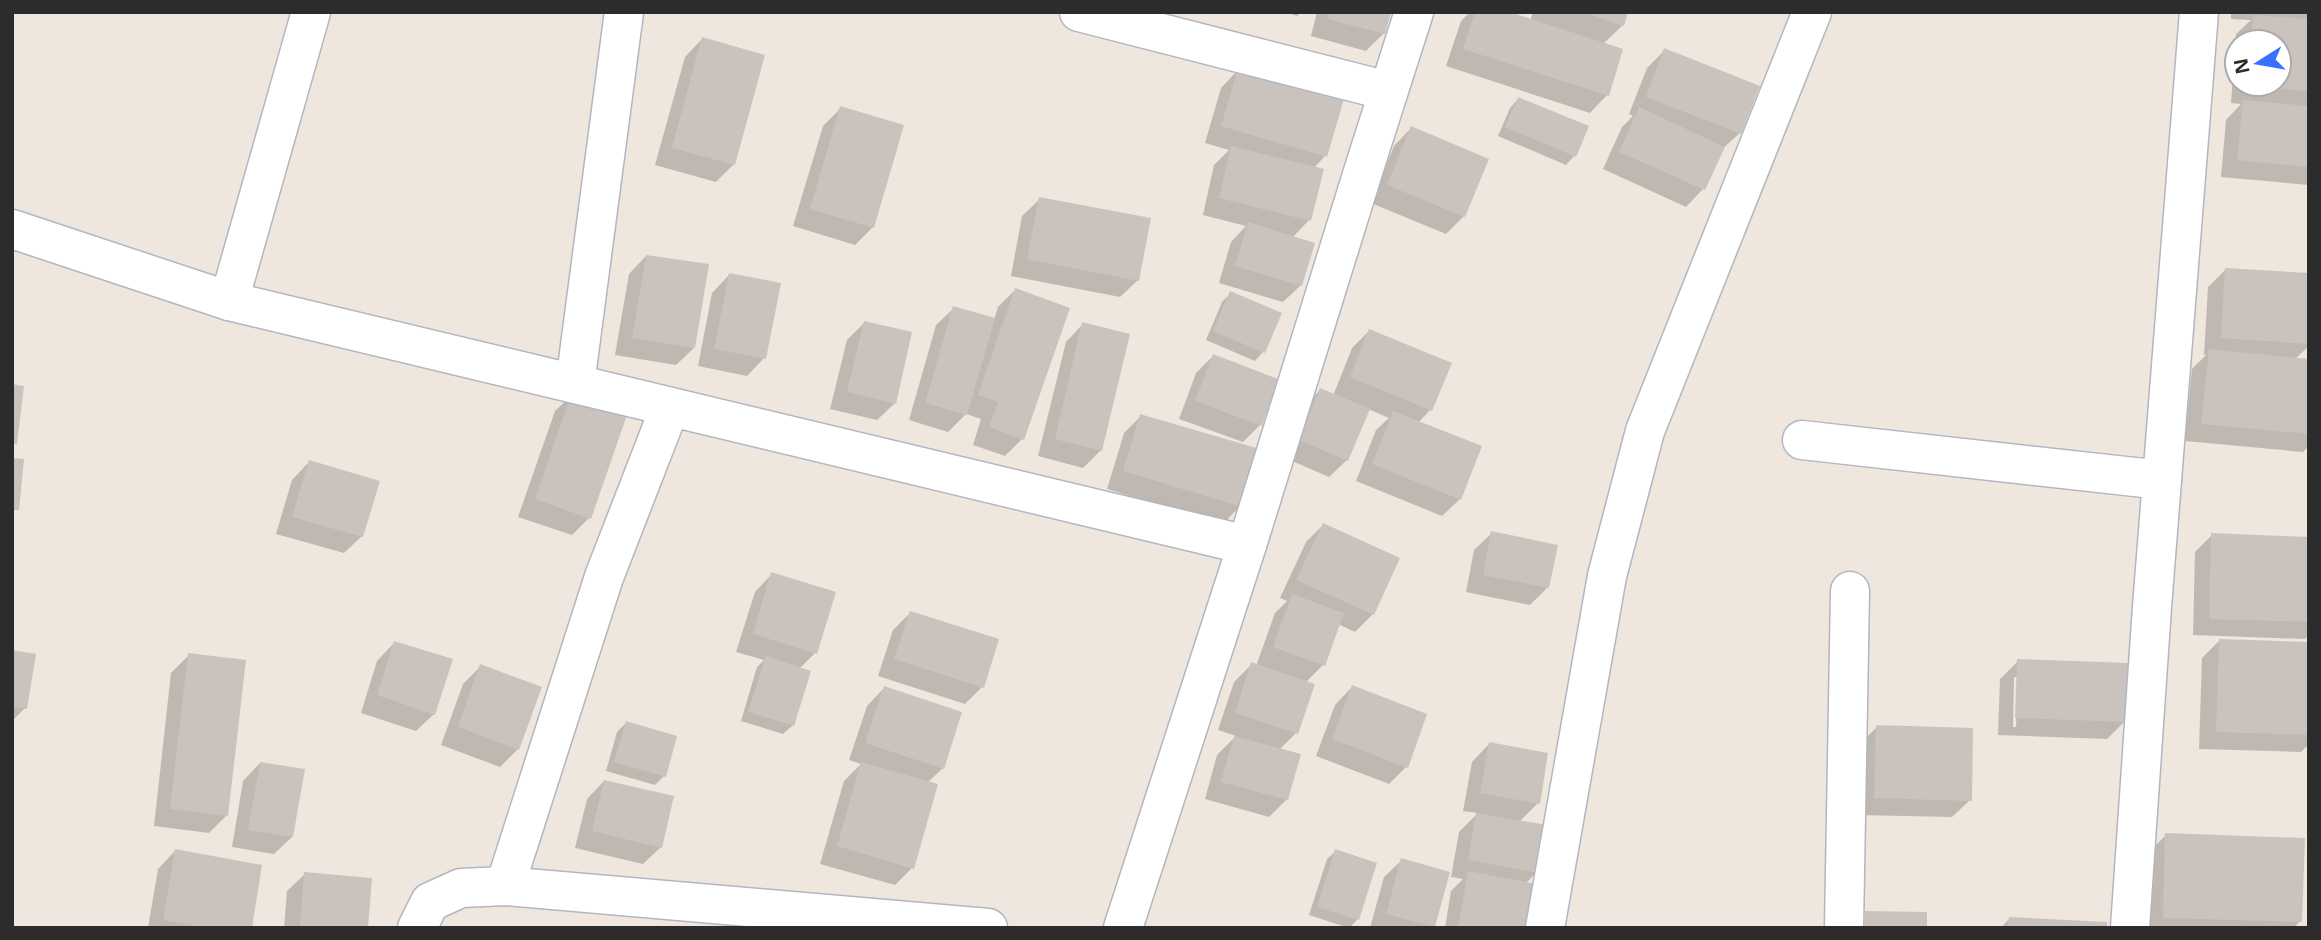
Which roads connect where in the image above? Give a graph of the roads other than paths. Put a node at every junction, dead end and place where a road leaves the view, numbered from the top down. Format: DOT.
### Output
graph roads {
  1 [pos="311,12"];
  2 [pos="624,12"];
  3 [pos="1079,12"];
  4 [pos="1414,12"];
  5 [pos="1812,12"];
  6 [pos="2199,12"];
  7 [pos="1388,91"];
  8 [pos="12,229"];
  9 [pos="229,301"];
  10 [pos="575,384"];
  11 [pos="670,407"];
  12 [pos="1802,440"];
  13 [pos="2162,480"];
  14 [pos="1247,545"];
  15 [pos="1850,591"];
  16 [pos="505,886"];
  17 [pos="417,928"];
  18 [pos="988,928"];
  19 [pos="1123,928"];
  20 [pos="1545,928"];
  21 [pos="1844,928"];
  22 [pos="2130,928"];
  1 -- 9 [label="street"];
  2 -- 10 [label="street"];
  3 -- 7 [label="street"];
  4 -- 7 [label="street"];
  5 -- 20 [label="street"];
  6 -- 13 [label="street"];
  7 -- 14 [label="street"];
  8 -- 9 [label="street"];
  9 -- 10 [label="street"];
  10 -- 11 [label="street"];
  11 -- 14 [label="street"];
  11 -- 16 [label="street"];
  12 -- 13 [label="street"];
  13 -- 22 [label="street"];
  14 -- 19 [label="street"];
  15 -- 21 [label="street"];
  16 -- 17 [label="street"];
  16 -- 18 [label="street"];
}
